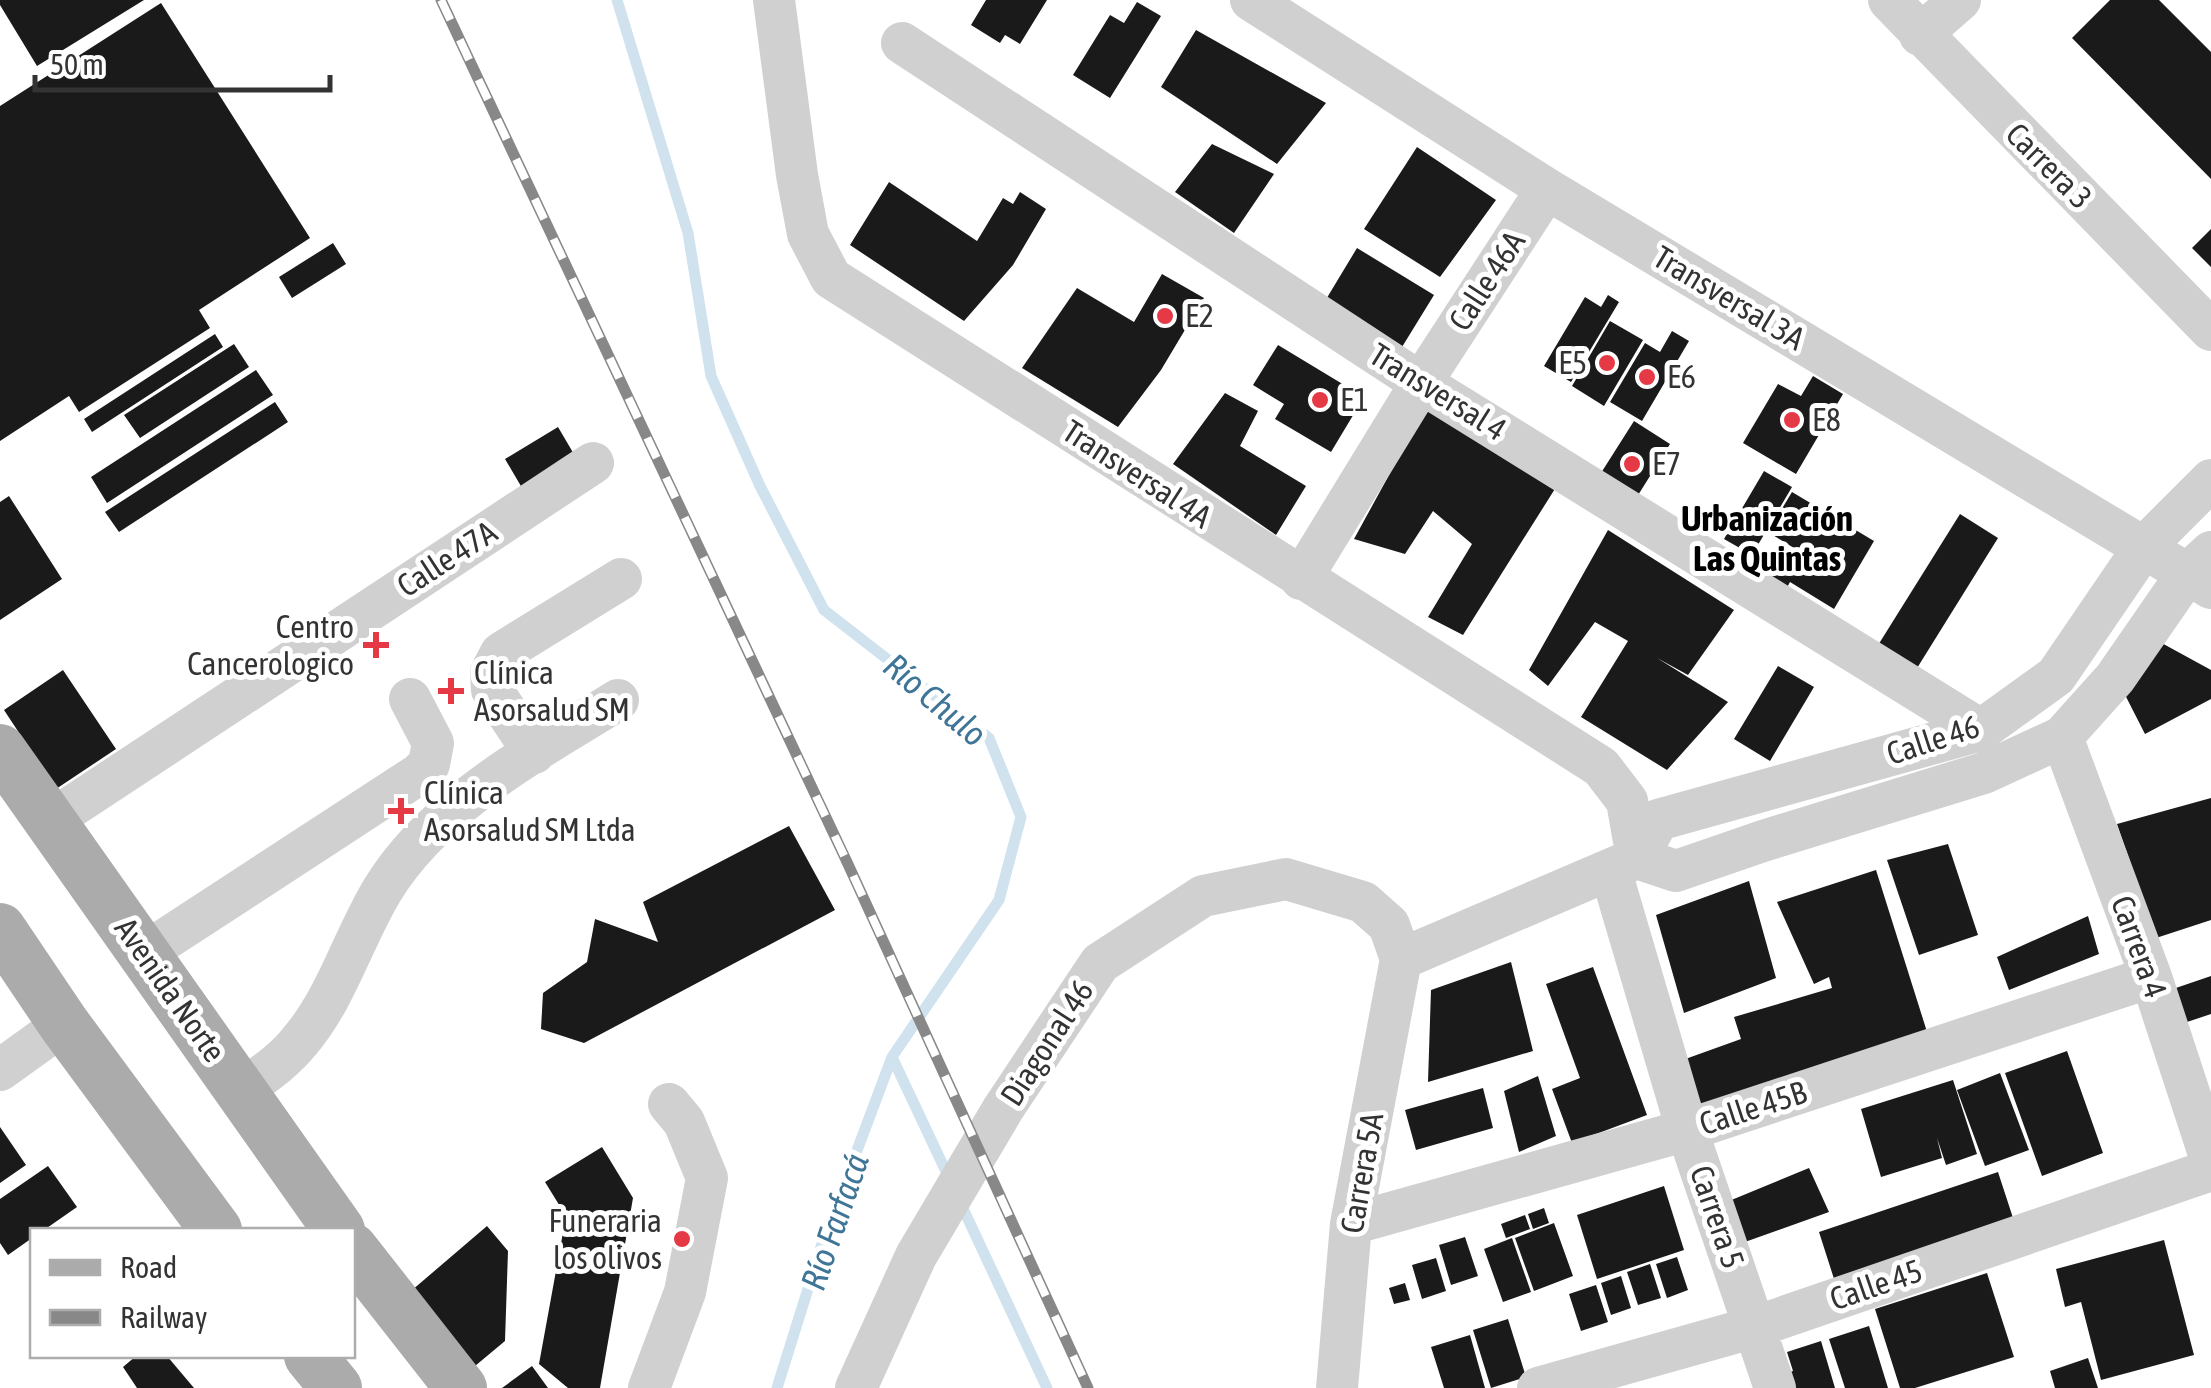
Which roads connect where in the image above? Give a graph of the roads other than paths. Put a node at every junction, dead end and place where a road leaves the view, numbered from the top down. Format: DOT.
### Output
graph roads {
  1 [pos="774,0"];
  2 [pos="1251,0"];
  3 [pos="1889,0"];
  4 [pos="1960,0"];
  5 [pos="1920,36"];
  6 [pos="902,43"];
  7 [pos="1548,189"];
  8 [pos="2211,330"];
  9 [pos="1421,383"];
  10 [pos="593,463"];
  11 [pos="2211,480"];
  12 [pos="2144,547"];
  13 [pos="2203,571"];
  14 [pos="621,578"];
  15 [pos="1301,578"];
  16 [pos="410,699"];
  17 [pos="618,700"];
  18 [pos="1981,730"];
  19 [pos="2062,737"];
  20 [pos="0,750"];
  21 [pos="534,752"];
  22 [pos="50,820"];
  23 [pos="1624,865"];
  24 [pos="0,928"];
  25 [pos="143,954"];
  26 [pos="1401,960"];
  27 [pos="2151,976"];
  28 [pos="64,1024"];
  29 [pos="0,1070"];
  30 [pos="241,1091"];
  31 [pos="669,1104"];
  32 [pos="1686,1130"];
  33 [pos="2211,1160"];
  34 [pos="2211,1170"];
  35 [pos="1351,1224"];
  36 [pos="215,1228"];
  37 [pos="338,1228"];
  38 [pos="355,1253"];
  39 [pos="1755,1327"];
  40 [pos="312,1358"];
  41 [pos="336,1388"];
  42 [pos="461,1388"];
  43 [pos="649,1388"];
  44 [pos="856,1388"];
  45 [pos="1337,1388"];
  46 [pos="1538,1388"];
  47 [pos="1776,1388"];
  1 -- 15 [label="street, Transversal 4A"];
  2 -- 7 [label="street, Transversal 3A"];
  3 -- 5 [label="street, Carrera 3"];
  4 -- 5 [label="street"];
  5 -- 8 [label="street, Carrera 3"];
  6 -- 9 [label="street, Transversal 4"];
  7 -- 9 [label="street, Calle 46A"];
  7 -- 12 [label="street, Transversal 3A"];
  9 -- 15 [label="street, Calle 46A"];
  9 -- 18 [label="street, Transversal 4"];
  10 -- 22 [label="street, Calle 47A"];
  11 -- 12 [label="street, Calle 46"];
  12 -- 13 [label="street, Transversal 3A"];
  12 -- 18 [label="street, Calle 46"];
  13 -- 19 [label="street, Calle 46"];
  14 -- 21 [label="street"];
  15 -- 23 [label="street, Transversal 4A"];
  16 -- 25 [label="street"];
  17 -- 21 [label="street"];
  18 -- 23 [label="street, Calle 46"];
  19 -- 23 [label="street, Calle 46"];
  19 -- 27 [label="street, Carrera 4"];
  20 -- 22 [label="main road, Avenida Norte"];
  21 -- 30 [label="street"];
  22 -- 25 [label="main road, Avenida Norte"];
  23 -- 26 [label="street"];
  23 -- 32 [label="street, Carrera 5"];
  24 -- 28 [label="main road"];
  25 -- 30 [label="main road, Avenida Norte"];
  26 -- 35 [label="street, Carrera 5A"];
  26 -- 44 [label="street, Diagonal 46"];
  27 -- 32 [label="street, Calle 45B"];
  27 -- 33 [label="street, Carrera 4"];
  28 -- 29 [label="street"];
  28 -- 36 [label="main road"];
  30 -- 37 [label="main road, Avenida Norte"];
  31 -- 43 [label="street"];
  32 -- 35 [label="street, Calle 45B"];
  32 -- 39 [label="street, Carrera 5"];
  34 -- 39 [label="street, Calle 45"];
  35 -- 45 [label="street, Carrera 5A"];
  38 -- 42 [label="main road"];
  39 -- 46 [label="street, Calle 45"];
  39 -- 47 [label="street, Carrera 5"];
  40 -- 41 [label="main road"];
}
